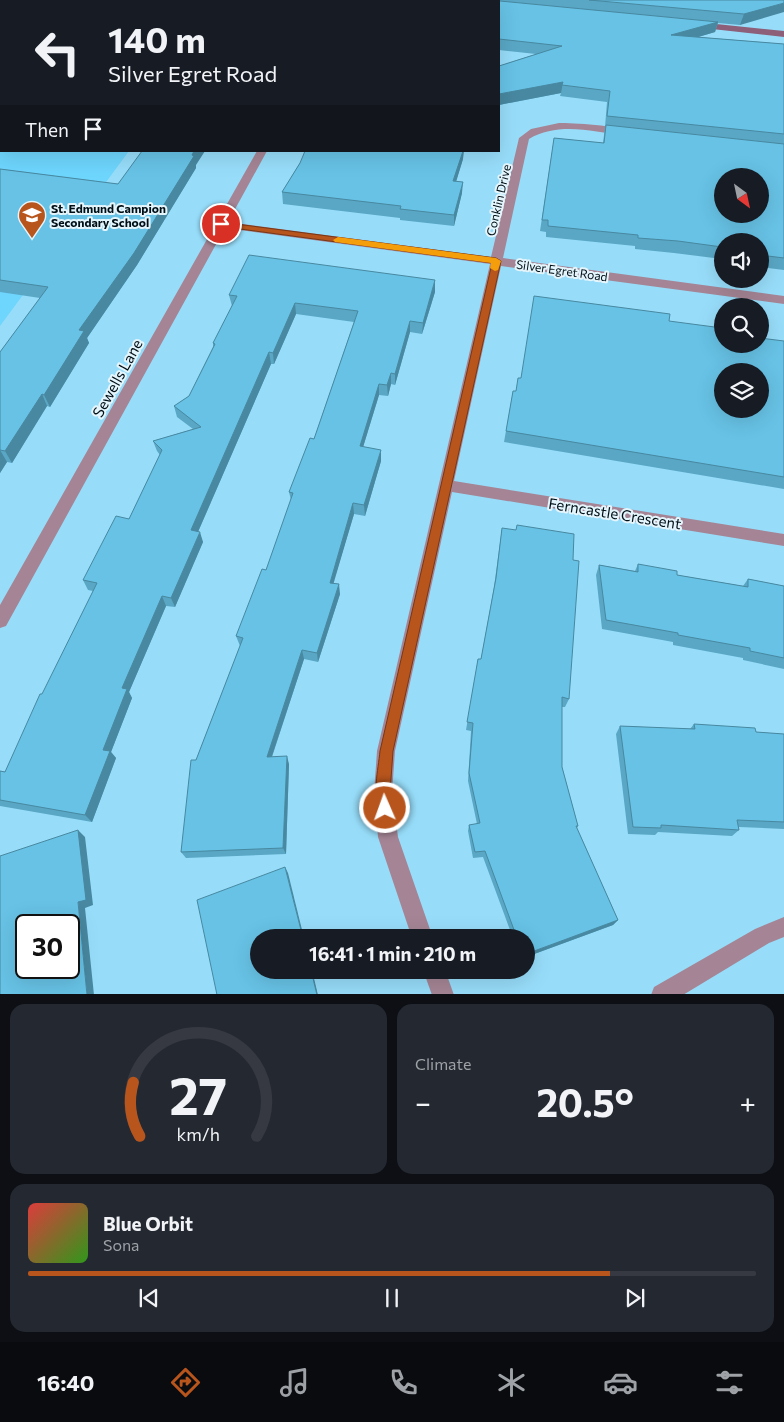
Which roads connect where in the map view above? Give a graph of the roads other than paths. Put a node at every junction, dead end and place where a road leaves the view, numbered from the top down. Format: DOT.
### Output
graph roads {
  1 [pos="689,24"];
  2 [pos="784,34"];
  3 [pos="634,134"];
  4 [pos="261,152"];
  5 [pos="221,224"];
  6 [pos="496,261"];
  7 [pos="784,300"];
  8 [pos="446,485"];
  9 [pos="784,540"];
  10 [pos="0,620"];
  11 [pos="784,926"];
  12 [pos="420,929"];
  13 [pos="437,979"];
  14 [pos="442,994"];
  15 [pos="662,994"];
  1 -- 2 [label="street"];
  3 -- 6 [label="street, Conklin Drive"];
  4 -- 5 [label="street, Sewells Lane"];
  5 -- 6 [label="street, Silver Egret Road"];
  5 -- 10 [label="street, Sewells Lane"];
  6 -- 7 [label="street, Silver Egret Road"];
  6 -- 8 [label="street, Conklin Drive"];
  8 -- 9 [label="street, Ferncastle Crescent"];
  8 -- 12 [label="street, Conklin Drive"];
  11 -- 15 [label="street"];
  13 -- 14 [label="street"];
}
